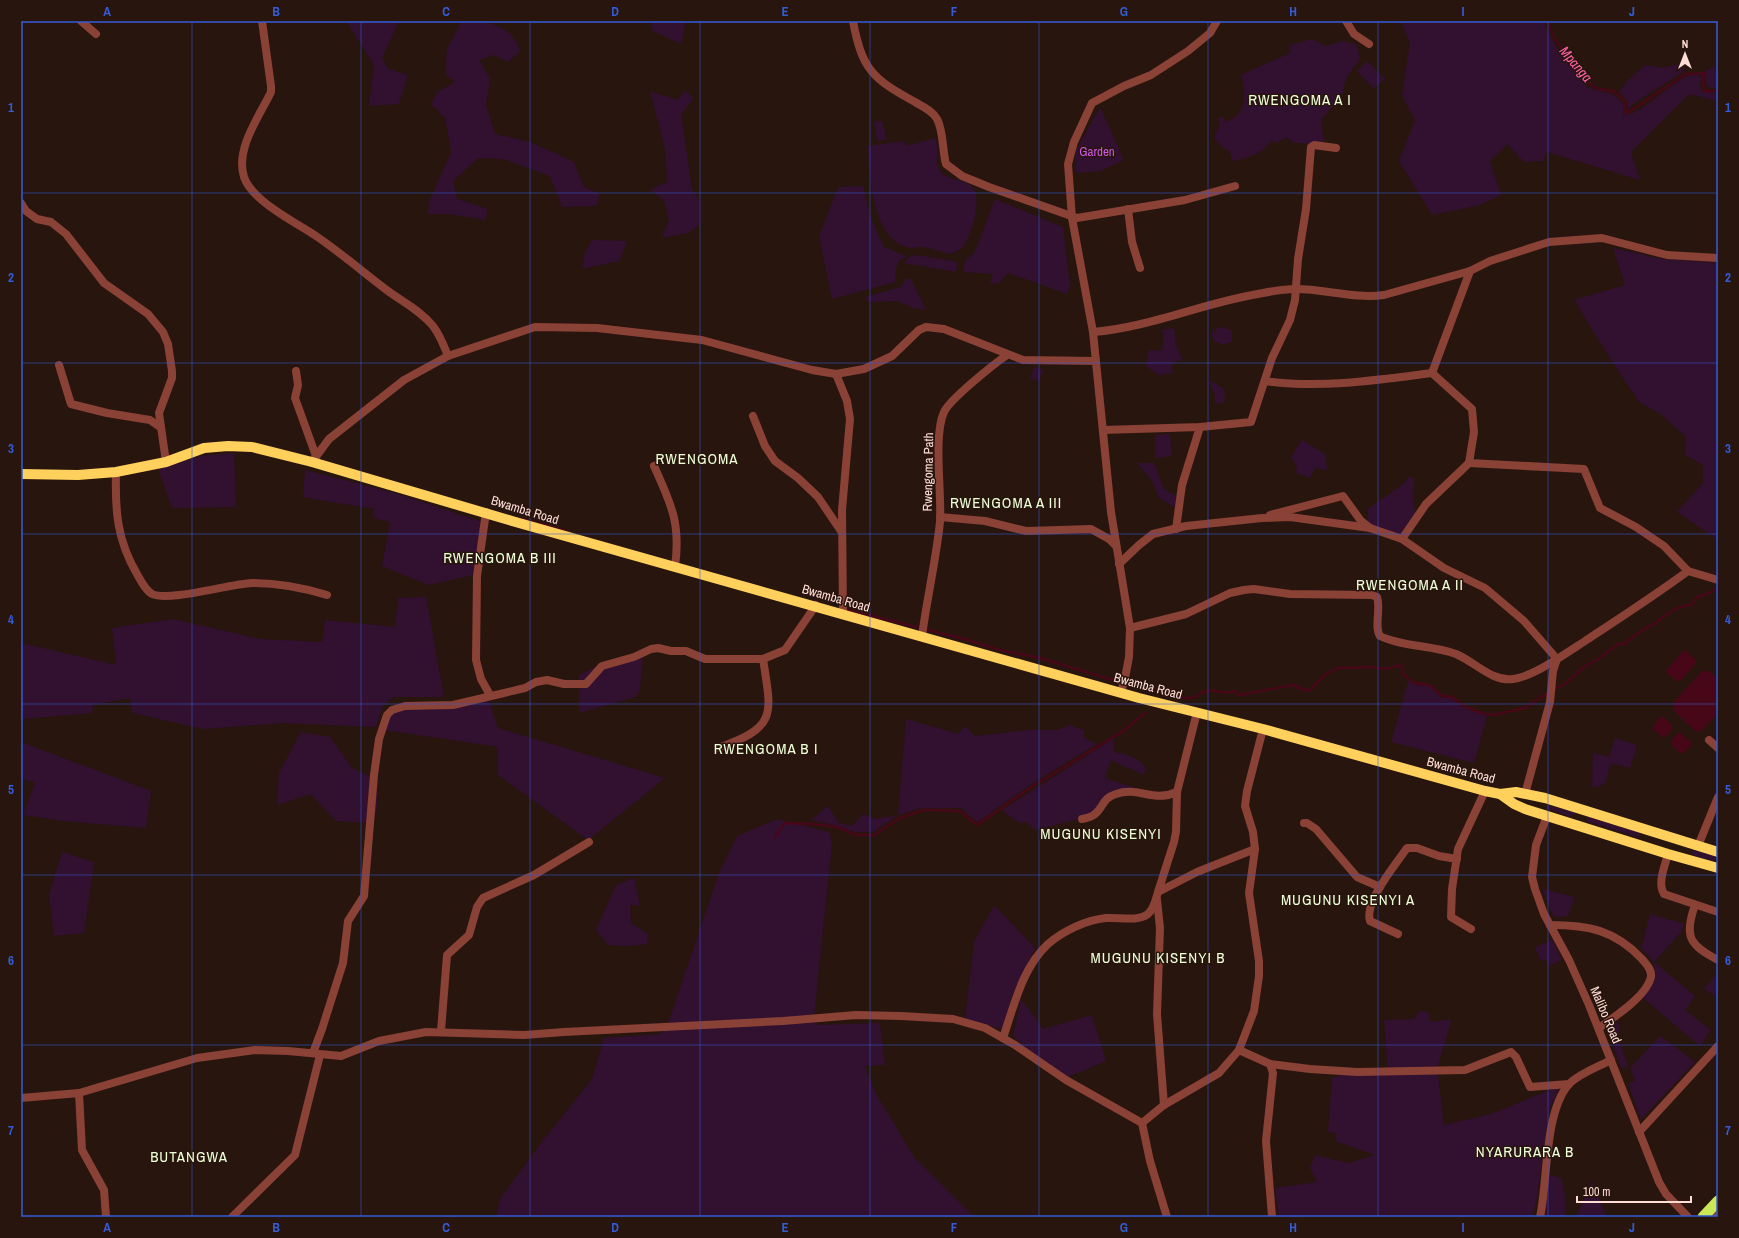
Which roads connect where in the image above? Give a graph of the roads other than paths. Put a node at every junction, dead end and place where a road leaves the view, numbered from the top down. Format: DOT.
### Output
graph roads {
  1 [pos="81,21"];
  2 [pos="262,21"];
  3 [pos="854,21"];
  4 [pos="1217,21"];
  5 [pos="1346,21"];
  6 [pos="96,34"];
  7 [pos="1369,44"];
  8 [pos="1336,148"];
  9 [pos="1235,186"];
  10 [pos="21,204"];
  11 [pos="1128,209"];
  12 [pos="1072,218"];
  13 [pos="1718,258"];
  14 [pos="1140,268"];
  15 [pos="1470,271"];
  16 [pos="1296,289"];
  17 [pos="1093,332"];
  18 [pos="1007,355"];
  19 [pos="448,356"];
  20 [pos="1096,361"];
  21 [pos="60,365"];
  22 [pos="296,371"];
  23 [pos="1432,373"];
  24 [pos="836,374"];
  25 [pos="1265,381"];
  26 [pos="753,416"];
  27 [pos="160,427"];
  28 [pos="1200,427"];
  29 [pos="1103,430"];
  30 [pos="314,459"];
  31 [pos="166,462"];
  32 [pos="1469,463"];
  33 [pos="654,466"];
  34 [pos="116,472"];
  35 [pos="21,474"];
  36 [pos="486,512"];
  37 [pos="940,518"];
  38 [pos="1262,518"];
  39 [pos="1370,528"];
  40 [pos="1176,529"];
  41 [pos="842,531"];
  42 [pos="1402,539"];
  43 [pos="1116,547"];
  44 [pos="1119,564"];
  45 [pos="675,567"];
  46 [pos="1688,571"];
  47 [pos="1718,580"];
  48 [pos="327,595"];
  49 [pos="816,605"];
  50 [pos="843,614"];
  51 [pos="1130,628"];
  52 [pos="922,636"];
  53 [pos="763,659"];
  54 [pos="1557,659"];
  55 [pos="1121,692"];
  56 [pos="490,695"];
  57 [pos="1197,712"];
  58 [pos="1263,729"];
  59 [pos="1708,740"];
  60 [pos="718,748"];
  61 [pos="1718,748"];
  62 [pos="1485,791"];
  63 [pos="1177,792"];
  64 [pos="1500,794"];
  65 [pos="1525,794"];
  66 [pos="1718,797"];
  67 [pos="1547,816"];
  68 [pos="1082,819"];
  69 [pos="1304,823"];
  70 [pos="1652,831"];
  71 [pos="589,842"];
  72 [pos="1698,846"];
  73 [pos="1646,847"];
  74 [pos="1255,849"];
  75 [pos="1718,852"];
  76 [pos="1668,854"];
  77 [pos="1457,859"];
  78 [pos="1718,868"];
  79 [pos="1380,887"];
  80 [pos="1157,895"];
  81 [pos="1695,905"];
  82 [pos="1718,912"];
  83 [pos="1550,925"];
  84 [pos="1471,929"];
  85 [pos="1398,934"];
  86 [pos="1718,960"];
  87 [pos="1599,1028"];
  88 [pos="441,1031"];
  89 [pos="1003,1038"];
  90 [pos="1718,1046"];
  91 [pos="1239,1050"];
  92 [pos="316,1054"];
  93 [pos="1611,1060"];
  94 [pos="1270,1064"];
  95 [pos="1569,1084"];
  96 [pos="79,1093"];
  97 [pos="21,1098"];
  98 [pos="1164,1105"];
  99 [pos="1142,1124"];
  100 [pos="1639,1132"];
  101 [pos="1718,1201"];
  102 [pos="1710,1214"];
  103 [pos="106,1217"];
  104 [pos="232,1217"];
  105 [pos="1167,1217"];
  106 [pos="1272,1217"];
  107 [pos="1540,1217"];
  108 [pos="1688,1217"];
  1 -- 6 [label="street"];
  2 -- 19 [label="street"];
  3 -- 12 [label="street"];
  4 -- 12 [label="street"];
  5 -- 7 [label="street"];
  8 -- 16 [label="street"];
  9 -- 11 [label="street"];
  10 -- 27 [label="street"];
  11 -- 12 [label="street"];
  11 -- 14 [label="street"];
  12 -- 17 [label="street"];
  13 -- 15 [label="street"];
  15 -- 16 [label="street"];
  15 -- 23 [label="street"];
  16 -- 17 [label="street"];
  16 -- 25 [label="street"];
  17 -- 20 [label="street"];
  18 -- 20 [label="street"];
  18 -- 24 [label="street"];
  18 -- 37 [label="street, Rwengoma Path"];
  19 -- 24 [label="street"];
  19 -- 30 [label="street"];
  20 -- 29 [label="street"];
  21 -- 27 [label="street"];
  22 -- 30 [label="street"];
  23 -- 25 [label="street"];
  23 -- 32 [label="street"];
  24 -- 41 [label="street"];
  25 -- 28 [label="street"];
  26 -- 41 [label="street"];
  27 -- 31 [label="street"];
  28 -- 29 [label="street"];
  28 -- 40 [label="street"];
  29 -- 43 [label="street"];
  30 -- 31 [label="main road, Bwamba Road"];
  30 -- 36 [label="main road, Bwamba Road"];
  31 -- 34 [label="main road, Bwamba Road"];
  32 -- 42 [label="street"];
  32 -- 46 [label="street"];
  33 -- 45 [label="street"];
  34 -- 35 [label="main road, Bwamba Road"];
  34 -- 48 [label="street"];
  36 -- 45 [label="main road, Bwamba Road"];
  36 -- 56 [label="street"];
  37 -- 43 [label="street"];
  37 -- 52 [label="street, Rwengoma Path"];
  38 -- 39 [label="street"];
  38 -- 39 [label="street"];
  38 -- 40 [label="street"];
  39 -- 42 [label="street"];
  40 -- 44 [label="street"];
  41 -- 50 [label="street"];
  42 -- 54 [label="street"];
  43 -- 44 [label="street"];
  44 -- 51 [label="street"];
  45 -- 49 [label="main road, Bwamba Road"];
  46 -- 47 [label="street"];
  46 -- 54 [label="street"];
  49 -- 50 [label="main road, Bwamba Road"];
  49 -- 53 [label="street"];
  50 -- 52 [label="main road, Bwamba Road"];
  51 -- 54 [label="street"];
  51 -- 55 [label="street"];
  52 -- 55 [label="main road, Bwamba Road"];
  53 -- 56 [label="street"];
  53 -- 60 [label="street"];
  54 -- 65 [label="street"];
  55 -- 57 [label="main road, Bwamba Road"];
  56 -- 92 [label="street"];
  57 -- 58 [label="main road, Bwamba Road"];
  57 -- 63 [label="street"];
  58 -- 62 [label="main road, Bwamba Road"];
  58 -- 74 [label="street"];
  59 -- 61 [label="street"];
  62 -- 64 [label="main road, Bwamba Road"];
  62 -- 77 [label="street"];
  63 -- 68 [label="street"];
  63 -- 80 [label="street"];
  64 -- 65 [label="main road, Bwamba Road"];
  64 -- 67 [label="main road, Bwamba Road"];
  65 -- 70 [label="main road, Bwamba Road"];
  66 -- 72 [label="street"];
  67 -- 73 [label="main road, Bwamba Road"];
  67 -- 83 [label="street, Malibo Road"];
  69 -- 79 [label="street"];
  70 -- 72 [label="main road, Bwamba Road"];
  70 -- 73 [label="main road"];
  71 -- 88 [label="street"];
  72 -- 75 [label="main road, Bwamba Road"];
  73 -- 76 [label="main road, Bwamba Road"];
  74 -- 80 [label="street"];
  74 -- 91 [label="street"];
  76 -- 78 [label="main road, Bwamba Road"];
  76 -- 81 [label="street"];
  77 -- 79 [label="street"];
  77 -- 84 [label="street"];
  79 -- 85 [label="street"];
  80 -- 89 [label="street"];
  80 -- 98 [label="street"];
  81 -- 82 [label="street"];
  81 -- 86 [label="street"];
  83 -- 87 [label="street, Malibo Road"];
  83 -- 87 [label="street"];
  87 -- 93 [label="street, Malibo Road"];
  88 -- 89 [label="street"];
  88 -- 92 [label="street"];
  89 -- 99 [label="street"];
  90 -- 100 [label="street"];
  91 -- 94 [label="street"];
  91 -- 98 [label="street"];
  92 -- 96 [label="street"];
  92 -- 104 [label="street"];
  93 -- 95 [label="street"];
  93 -- 100 [label="street, Malibo Road"];
  94 -- 95 [label="street"];
  94 -- 106 [label="street"];
  95 -- 107 [label="street"];
  96 -- 97 [label="street"];
  96 -- 103 [label="street"];
  98 -- 99 [label="street"];
  99 -- 105 [label="street"];
  100 -- 108 [label="street, Malibo Road"];
  101 -- 102 [label="highway"];
}
